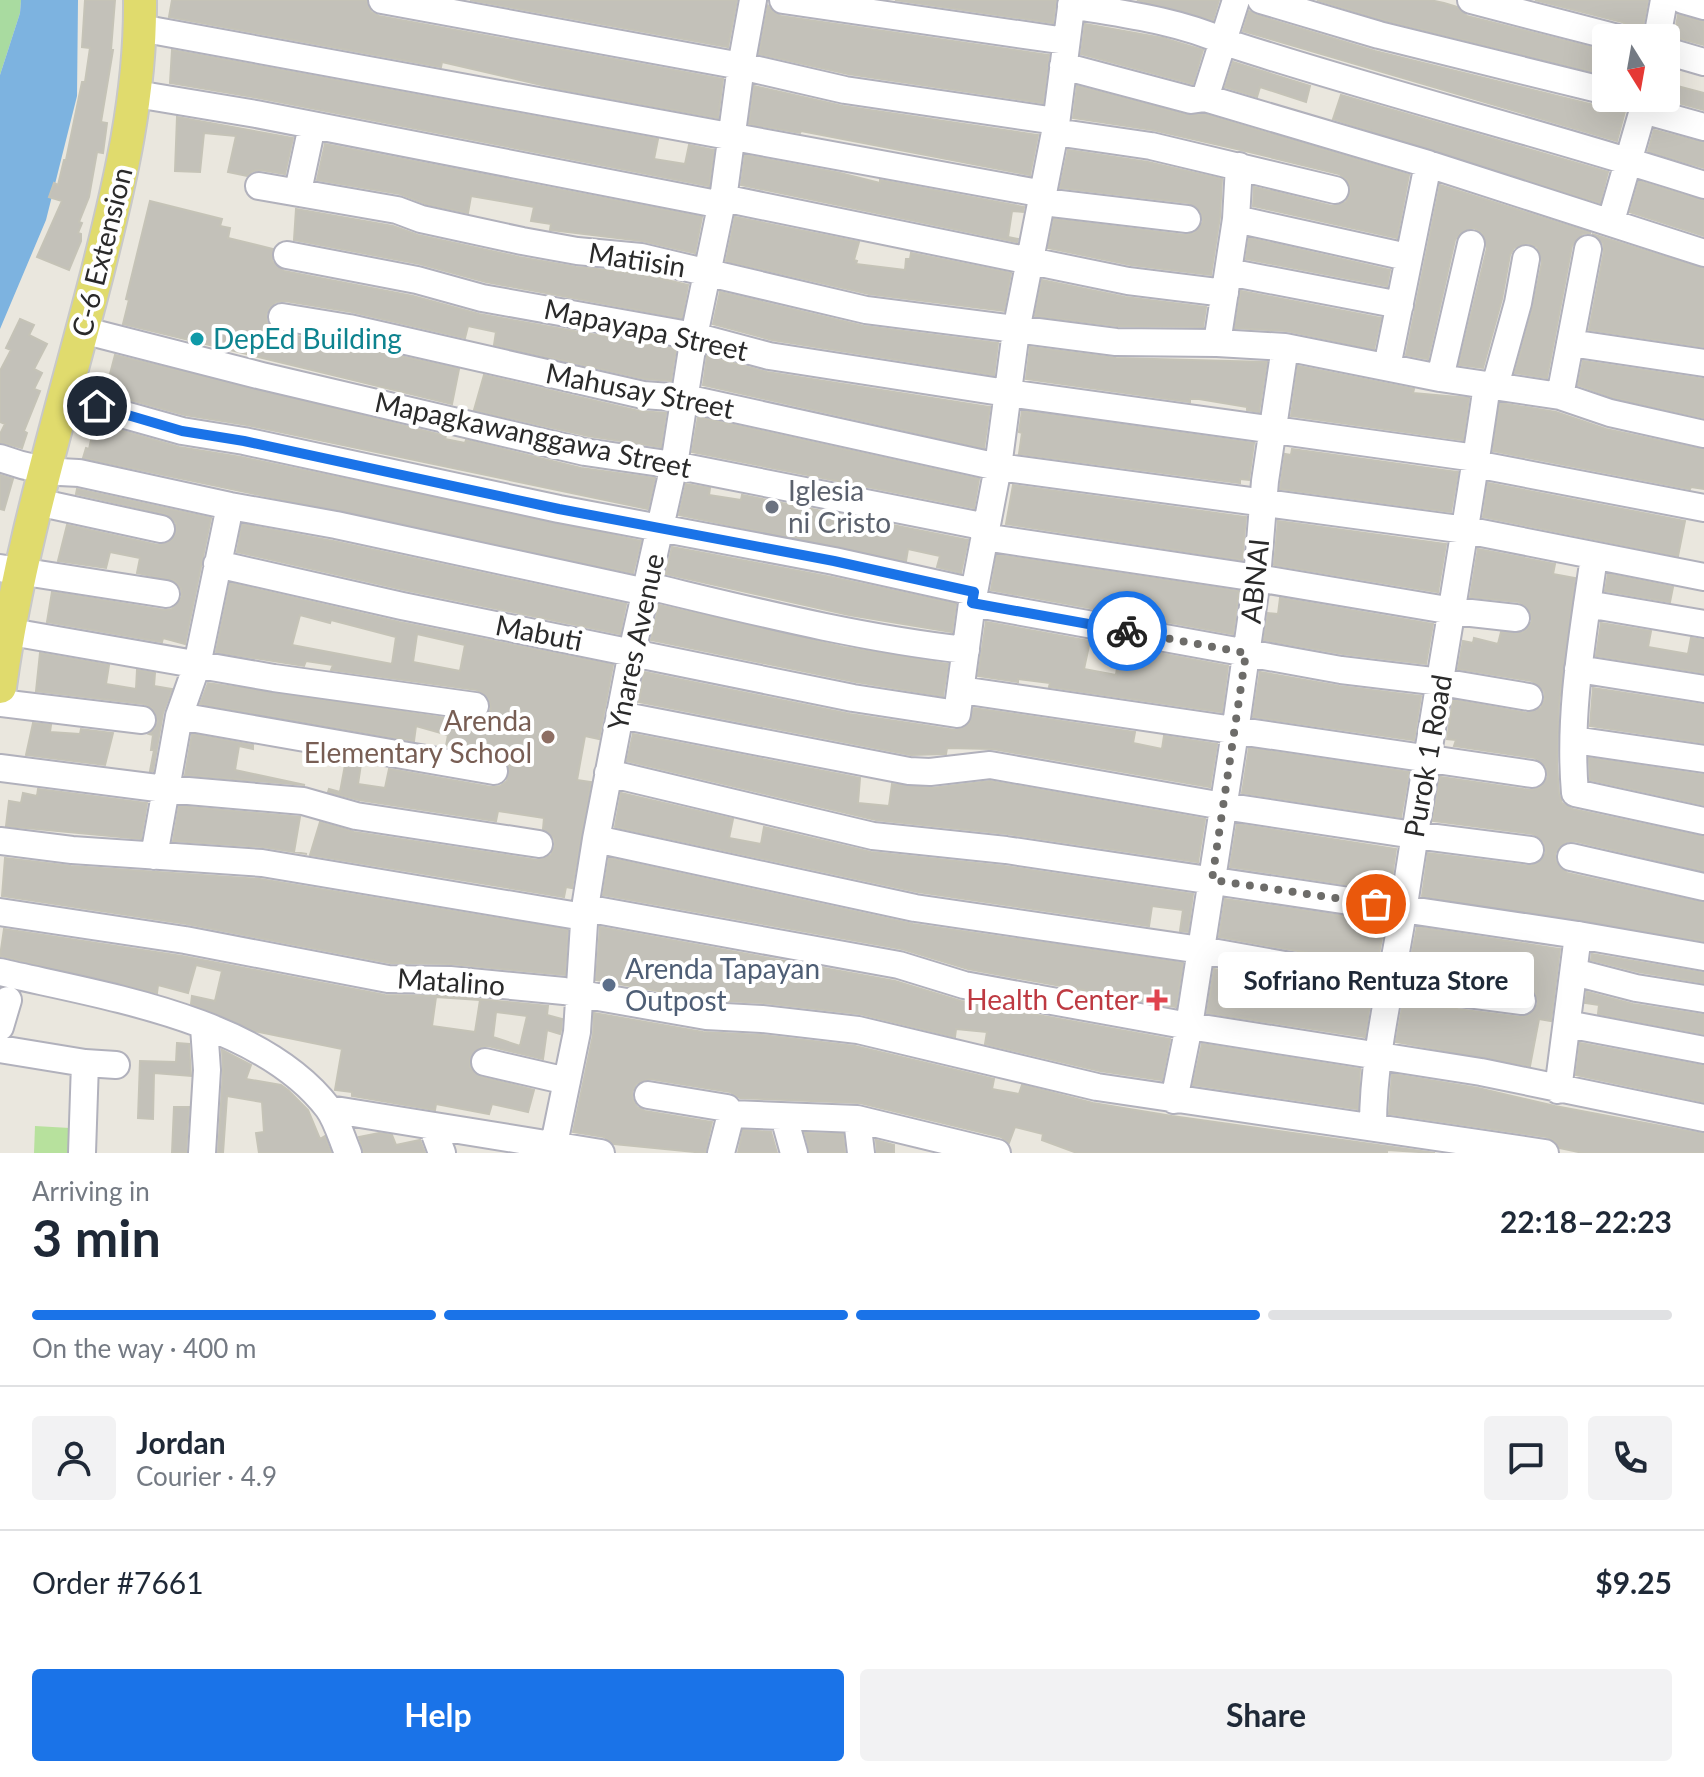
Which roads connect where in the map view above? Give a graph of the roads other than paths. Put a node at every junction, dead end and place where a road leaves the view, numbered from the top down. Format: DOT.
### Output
graph roads {
  1 [pos="382,0"];
  2 [pos="753,0"];
  3 [pos="783,0"];
  4 [pos="1236,0"];
  5 [pos="1261,0"];
  6 [pos="1471,0"];
  7 [pos="1664,0"];
  8 [pos="1683,0"];
  9 [pos="1072,3"];
  10 [pos="1704,6"];
  11 [pos="140,14"];
  12 [pos="1660,24"];
  13 [pos="1592,31"];
  14 [pos="1230,43"];
  15 [pos="1064,54"];
  16 [pos="1680,55"];
  17 [pos="1704,62"];
  18 [pos="741,66"];
  19 [pos="1592,88"];
  20 [pos="136,94"];
  21 [pos="1205,98"];
  22 [pos="1639,112"];
  23 [pos="1666,112"];
  24 [pos="312,126"];
  25 [pos="1055,126"];
  26 [pos="1704,127"];
  27 [pos="733,137"];
  28 [pos="1630,161"];
  29 [pos="1428,164"];
  30 [pos="1239,166"];
  31 [pos="1704,185"];
  32 [pos="259,186"];
  33 [pos="1335,190"];
  34 [pos="298,191"];
  35 [pos="1043,198"];
  36 [pos="722,201"];
  37 [pos="1187,219"];
  38 [pos="1236,219"];
  39 [pos="1611,221"];
  40 [pos="1471,244"];
  41 [pos="1588,249"];
  42 [pos="1704,253"];
  43 [pos="287,255"];
  44 [pos="1407,257"];
  45 [pos="1526,259"];
  46 [pos="1030,260"];
  47 [pos="706,271"];
  48 [pos="1226,283"];
  49 [pos="1400,305"];
  50 [pos="282,317"];
  51 [pos="82,330"];
  52 [pos="1016,331"];
  53 [pos="694,336"];
  54 [pos="1217,343"];
  55 [pos="1570,343"];
  56 [pos="1285,347"];
  57 [pos="1704,363"];
  58 [pos="1387,367"];
  59 [pos="1440,378"];
  60 [pos="1491,386"];
  61 [pos="1007,393"];
  62 [pos="1560,396"];
  63 [pos="64,398"];
  64 [pos="685,398"];
  65 [pos="1273,428"];
  66 [pos="1704,434"];
  67 [pos="0,458"];
  68 [pos="1476,461"];
  69 [pos="674,465"];
  70 [pos="998,467"];
  71 [pos="45,469"];
  72 [pos="37,502"];
  73 [pos="1263,503"];
  74 [pos="230,506"];
  75 [pos="1704,508"];
  76 [pos="161,529"];
  77 [pos="661,529"];
  78 [pos="1466,530"];
  79 [pos="985,532"];
  80 [pos="1594,557"];
  81 [pos="217,564"];
  82 [pos="11,569"];
  83 [pos="1704,577"];
  84 [pos="1257,578"];
  85 [pos="647,589"];
  86 [pos="166,594"];
  87 [pos="973,597"];
  88 [pos="1587,604"];
  89 [pos="1453,611"];
  90 [pos="1516,618"];
  91 [pos="1704,624"];
  92 [pos="5,631"];
  93 [pos="966,650"];
  94 [pos="632,652"];
  95 [pos="1246,653"];
  96 [pos="197,665"];
  97 [pos="1578,669"];
  98 [pos="1441,682"];
  99 [pos="0,687"];
  100 [pos="1704,689"];
  101 [pos="1529,697"];
  102 [pos="959,702"];
  103 [pos="0,703"];
  104 [pos="475,706"];
  105 [pos="620,715"];
  106 [pos="179,716"];
  107 [pos="142,720"];
  108 [pos="1235,732"];
  109 [pos="1574,740"];
  110 [pos="1426,759"];
  111 [pos="1704,759"];
  112 [pos="0,768"];
  113 [pos="494,771"];
  114 [pos="608,773"];
  115 [pos="1532,774"];
  116 [pos="165,789"];
  117 [pos="1223,806"];
  118 [pos="1704,821"];
  119 [pos="1414,835"];
  120 [pos="596,839"];
  121 [pos="0,841"];
  122 [pos="539,844"];
  123 [pos="1530,850"];
  124 [pos="154,856"];
  125 [pos="1571,857"];
  126 [pos="1212,880"];
  127 [pos="1704,887"];
  128 [pos="1403,908"];
  129 [pos="0,912"];
  130 [pos="585,912"];
  131 [pos="1578,935"];
  132 [pos="1201,950"];
  133 [pos="1704,957"];
  134 [pos="0,972"];
  135 [pos="1574,972"];
  136 [pos="1391,984"];
  137 [pos="578,994"];
  138 [pos="1704,999"];
  139 [pos="8,1000"];
  140 [pos="1522,1001"];
  141 [pos="1567,1024"];
  142 [pos="1189,1026"];
  143 [pos="0,1027"];
  144 [pos="204,1027"];
  145 [pos="0,1049"];
  146 [pos="1704,1050"];
  147 [pos="1378,1055"];
  148 [pos="485,1062"];
  149 [pos="85,1063"];
  150 [pos="116,1065"];
  151 [pos="567,1081"];
  152 [pos="1558,1090"];
  153 [pos="648,1095"];
  154 [pos="1174,1100"];
  155 [pos="329,1109"];
  156 [pos="731,1114"];
  157 [pos="784,1117"];
  158 [pos="1704,1118"];
  159 [pos="857,1119"];
  160 [pos="432,1126"];
  161 [pos="1387,1136"];
  162 [pos="511,1145"];
  163 [pos="937,1145"];
  164 [pos="579,1150"];
  165 [pos="82,1153"];
  166 [pos="202,1153"];
  167 [pos="348,1153"];
  168 [pos="442,1153"];
  169 [pos="721,1153"];
  170 [pos="794,1153"];
  171 [pos="861,1153"];
  172 [pos="997,1153"];
  173 [pos="1545,1153"];
  1 -- 18 [label="street"];
  2 -- 18 [label="street, Ynares Avenue"];
  3 -- 15 [label="street"];
  4 -- 14 [label="street"];
  5 -- 19 [label="street"];
  6 -- 13 [label="street"];
  7 -- 12 [label="street"];
  8 -- 10 [label="street"];
  9 -- 14 [label="street"];
  9 -- 15 [label="street"];
  11 -- 20 [label="main road, C-6 Extension"];
  11 -- 27 [label="street"];
  14 -- 21 [label="street"];
  14 -- 28 [label="street"];
  15 -- 21 [label="street"];
  15 -- 25 [label="street"];
  16 -- 17 [label="street"];
  18 -- 25 [label="street"];
  18 -- 27 [label="street, Ynares Avenue"];
  20 -- 24 [label="street"];
  20 -- 51 [label="main road, C-6 Extension"];
  21 -- 29 [label="street"];
  22 -- 28 [label="street"];
  23 -- 26 [label="street"];
  24 -- 34 [label="street"];
  24 -- 36 [label="street"];
  25 -- 30 [label="street"];
  25 -- 35 [label="street"];
  27 -- 35 [label="street"];
  27 -- 36 [label="street, Ynares Avenue"];
  28 -- 31 [label="street"];
  28 -- 39 [label="street"];
  29 -- 39 [label="street"];
  29 -- 44 [label="street"];
  30 -- 33 [label="street"];
  30 -- 38 [label="street"];
  32 -- 34 [label="street, Matiisin"];
  34 -- 47 [label="street, Matiisin"];
  35 -- 37 [label="street"];
  35 -- 46 [label="street"];
  36 -- 46 [label="street"];
  36 -- 47 [label="street, Ynares Avenue"];
  38 -- 44 [label="street"];
  38 -- 48 [label="street"];
  39 -- 42 [label="street"];
  40 -- 59 [label="street"];
  41 -- 55 [label="street"];
  43 -- 53 [label="street, Mapayapa Street"];
  44 -- 49 [label="street"];
  45 -- 60 [label="street, Purok 1 Road"];
  46 -- 48 [label="street"];
  46 -- 52 [label="street"];
  47 -- 52 [label="street, Matiisin"];
  47 -- 53 [label="street, Ynares Avenue"];
  48 -- 49 [label="street"];
  48 -- 54 [label="street"];
  49 -- 58 [label="street"];
  50 -- 64 [label="street, Mahusay Street"];
  51 -- 63 [label="main road, C-6 Extension"];
  51 -- 69 [label="street, Mapagkawanggawa Street"];
  52 -- 54 [label="street, Matiisin"];
  52 -- 61 [label="street"];
  53 -- 61 [label="street, Mapayapa Street"];
  53 -- 64 [label="street, Ynares Avenue"];
  54 -- 56 [label="street, Matiisin"];
  55 -- 57 [label="street"];
  55 -- 62 [label="street"];
  56 -- 58 [label="street, Matiisin"];
  56 -- 65 [label="street, ABNAI"];
  58 -- 59 [label="street, Matiisin"];
  59 -- 60 [label="street, Matiisin"];
  60 -- 62 [label="street, Matiisin"];
  60 -- 68 [label="street, Purok 1 Road"];
  61 -- 65 [label="street, Mapayapa Street"];
  61 -- 70 [label="street"];
  62 -- 66 [label="street, Matiisin"];
  63 -- 71 [label="main road, C-6 Extension"];
  63 -- 77 [label="street"];
  64 -- 69 [label="street, Ynares Avenue"];
  64 -- 70 [label="street, Mahusay Street"];
  65 -- 68 [label="street, Mapayapa Street"];
  65 -- 73 [label="street, ABNAI"];
  67 -- 71 [label="street"];
  68 -- 75 [label="street, Mapayapa Street"];
  68 -- 78 [label="street, Purok 1 Road"];
  69 -- 77 [label="street, Ynares Avenue"];
  69 -- 79 [label="street, Mapagkawanggawa Street"];
  70 -- 73 [label="street, Mahusay Street"];
  70 -- 79 [label="street"];
  71 -- 72 [label="main road, C-6 Extension"];
  71 -- 74 [label="street"];
  72 -- 76 [label="street"];
  72 -- 82 [label="main road, C-6 Extension"];
  73 -- 78 [label="street, Mahusay Street"];
  73 -- 84 [label="street, ABNAI"];
  74 -- 81 [label="street"];
  74 -- 85 [label="street"];
  77 -- 85 [label="street, Ynares Avenue"];
  77 -- 87 [label="street"];
  78 -- 80 [label="street, Mahusay Street"];
  78 -- 89 [label="street, Purok 1 Road"];
  79 -- 84 [label="street, Mapagkawanggawa Street"];
  79 -- 87 [label="street"];
  80 -- 83 [label="street, Mahusay Street"];
  80 -- 88 [label="street"];
  81 -- 94 [label="street, Mabuti"];
  81 -- 96 [label="street"];
  82 -- 86 [label="street"];
  82 -- 92 [label="main road, C-6 Extension"];
  84 -- 89 [label="street, Mapagkawanggawa Street"];
  84 -- 95 [label="street, ABNAI"];
  85 -- 93 [label="street"];
  85 -- 94 [label="street, Ynares Avenue"];
  87 -- 93 [label="street"];
  87 -- 95 [label="street"];
  88 -- 91 [label="street"];
  88 -- 97 [label="street"];
  89 -- 90 [label="street, Mapagkawanggawa Street"];
  89 -- 98 [label="street, Purok 1 Road"];
  92 -- 96 [label="street"];
  92 -- 99 [label="main road, C-6 Extension"];
  93 -- 102 [label="street"];
  94 -- 102 [label="street, Mabuti"];
  94 -- 105 [label="street, Ynares Avenue"];
  95 -- 98 [label="street"];
  95 -- 108 [label="street, ABNAI"];
  96 -- 104 [label="street"];
  96 -- 106 [label="street"];
  97 -- 100 [label="street"];
  97 -- 109 [label="street"];
  98 -- 101 [label="street"];
  98 -- 110 [label="street, Purok 1 Road"];
  102 -- 108 [label="street, Mabuti"];
  103 -- 107 [label="street"];
  105 -- 114 [label="street, Ynares Avenue"];
  105 -- 117 [label="street"];
  106 -- 113 [label="street"];
  106 -- 116 [label="street"];
  108 -- 110 [label="street, Mabuti"];
  108 -- 117 [label="street, ABNAI"];
  109 -- 111 [label="street"];
  109 -- 118 [label="street"];
  110 -- 115 [label="street, Mabuti"];
  110 -- 119 [label="street, Purok 1 Road"];
  112 -- 116 [label="street"];
  114 -- 120 [label="street, Ynares Avenue"];
  114 -- 126 [label="street"];
  116 -- 122 [label="street"];
  116 -- 124 [label="street"];
  117 -- 119 [label="street"];
  117 -- 126 [label="street, ABNAI"];
  119 -- 123 [label="street"];
  119 -- 128 [label="street, Purok 1 Road"];
  120 -- 130 [label="street, Ynares Avenue"];
  120 -- 132 [label="street"];
  121 -- 124 [label="street"];
  124 -- 130 [label="street"];
  125 -- 127 [label="street"];
  126 -- 128 [label="street"];
  126 -- 132 [label="street, ABNAI"];
  128 -- 131 [label="street"];
  128 -- 136 [label="street, Purok 1 Road"];
  129 -- 137 [label="street, Matalino"];
  130 -- 137 [label="street, Ynares Avenue"];
  130 -- 142 [label="street"];
  131 -- 133 [label="street"];
  131 -- 135 [label="street"];
  132 -- 136 [label="street"];
  132 -- 142 [label="street, ABNAI"];
  134 -- 144 [label="street"];
  135 -- 138 [label="street"];
  135 -- 141 [label="street"];
  136 -- 140 [label="street"];
  136 -- 147 [label="street, Purok 1 Road"];
  137 -- 151 [label="street, Ynares Avenue"];
  137 -- 154 [label="street, Matalino"];
  139 -- 143 [label="street"];
  141 -- 146 [label="street"];
  141 -- 152 [label="street"];
  142 -- 147 [label="street"];
  142 -- 154 [label="street, ABNAI"];
  144 -- 155 [label="street"];
  144 -- 166 [label="street"];
  145 -- 149 [label="street"];
  147 -- 152 [label="street"];
  147 -- 161 [label="street, Purok 1 Road"];
  148 -- 151 [label="street"];
  149 -- 150 [label="street"];
  149 -- 165 [label="street"];
  151 -- 164 [label="street, Ynares Avenue"];
  152 -- 158 [label="street"];
  153 -- 156 [label="street"];
  154 -- 161 [label="street, Matalino"];
  155 -- 160 [label="street"];
  155 -- 167 [label="street"];
  156 -- 157 [label="street"];
  156 -- 169 [label="street"];
  157 -- 159 [label="street"];
  157 -- 170 [label="street"];
  159 -- 163 [label="street"];
  159 -- 171 [label="street"];
  160 -- 162 [label="street"];
  160 -- 168 [label="street"];
  161 -- 173 [label="street, Matalino"];
  162 -- 164 [label="street"];
  163 -- 172 [label="street"];
}
